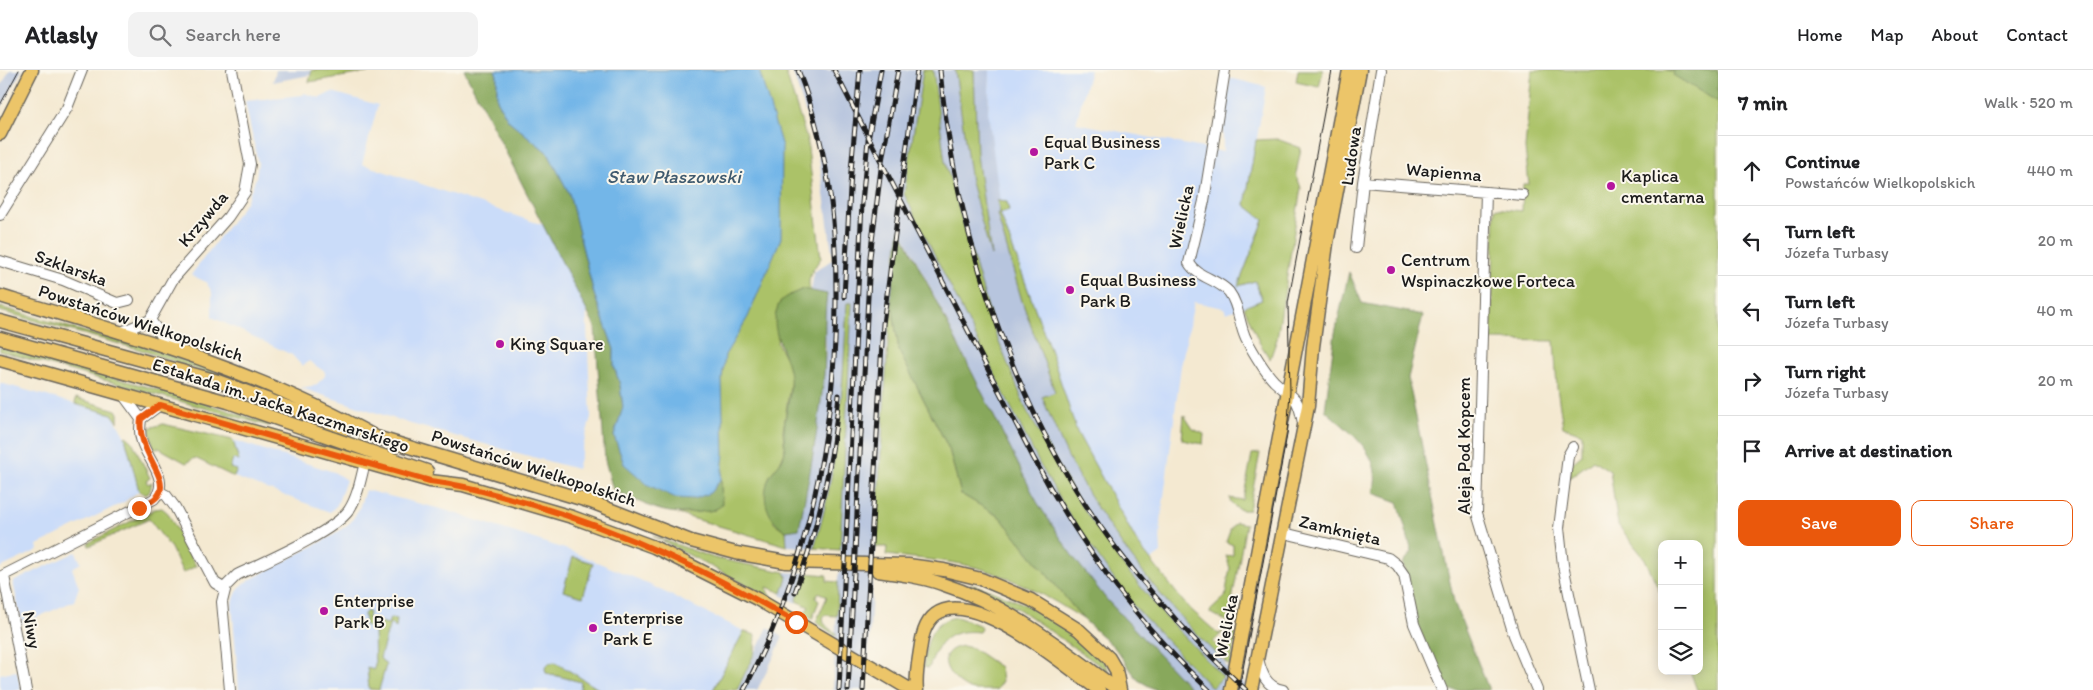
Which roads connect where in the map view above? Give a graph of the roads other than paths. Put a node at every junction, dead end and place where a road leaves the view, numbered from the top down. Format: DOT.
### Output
graph roads {
  1 [pos="32,70"];
  2 [pos="82,70"];
  3 [pos="232,70"];
  4 [pos="1225,70"];
  5 [pos="1349,70"];
  6 [pos="1360,70"];
  7 [pos="1381,70"];
  8 [pos="0,134"];
  9 [pos="1363,182"];
  10 [pos="1486,192"];
  11 [pos="1523,195"];
  12 [pos="0,216"];
  13 [pos="1356,248"];
  14 [pos="0,261"];
  15 [pos="0,296"];
  16 [pos="129,300"];
  17 [pos="150,320"];
  18 [pos="0,321"];
  19 [pos="121,332"];
  20 [pos="0,338"];
  21 [pos="186,354"];
  22 [pos="0,360"];
  23 [pos="1290,392"];
  24 [pos="124,396"];
  25 [pos="160,405"];
  26 [pos="141,419"];
  27 [pos="1303,427"];
  28 [pos="376,437"];
  29 [pos="1573,447"];
  30 [pos="365,462"];
  31 [pos="463,485"];
  32 [pos="160,492"];
  33 [pos="1284,534"];
  34 [pos="842,564"];
  35 [pos="2,576"];
  36 [pos="224,589"];
  37 [pos="1258,659"];
  38 [pos="26,690"];
  39 [pos="230,690"];
  40 [pos="912,690"];
  41 [pos="917,690"];
  42 [pos="1099,690"];
  43 [pos="1119,690"];
  44 [pos="1231,690"];
  45 [pos="1251,690"];
  46 [pos="1283,690"];
  47 [pos="1442,690"];
  48 [pos="1537,690"];
  49 [pos="1589,690"];
  1 -- 8 [label="main road"];
  2 -- 12 [label="street"];
  3 -- 17 [label="street, Krzywda"];
  4 -- 23 [label="street, Wielicka"];
  5 -- 23 [label="main road, Wielicka"];
  6 -- 27 [label="main road, Wielicka"];
  7 -- 9 [label="street, Ludowa"];
  9 -- 10 [label="street, Wapienna"];
  9 -- 13 [label="street, Ludowa"];
  10 -- 11 [label="street, Wapienna"];
  10 -- 48 [label="street, Aleja Pod Kopcem"];
  14 -- 16 [label="street, Szklarska"];
  15 -- 19 [label="main road, Powstańców Wielkopolskich"];
  17 -- 19 [label="street"];
  17 -- 21 [label="street"];
  18 -- 28 [label="main road, Estakada im. Jacka Kaczmarskiego"];
  19 -- 21 [label="main road, Powstańców Wielkopolskich"];
  20 -- 31 [label="main road, Estakada im. Jacka Kaczmarskiego"];
  21 -- 28 [label="main road, Powstańców Wielkopolskich"];
  22 -- 24 [label="main road, Powstańców Wielkopolskich"];
  23 -- 27 [label="street, Wielicka"];
  23 -- 44 [label="main road, Wielicka"];
  24 -- 25 [label="main road, Powstańców Wielkopolskich"];
  24 -- 26 [label="street"];
  25 -- 26 [label="street"];
  25 -- 30 [label="main road, Powstańców Wielkopolskich"];
  26 -- 32 [label="street"];
  27 -- 33 [label="main road, Wielicka"];
  28 -- 34 [label="main road, Powstańców Wielkopolskich"];
  29 -- 49 [label="street"];
  30 -- 31 [label="main road, Powstańców Wielkopolskich"];
  30 -- 36 [label="street"];
  31 -- 40 [label="main road, Powstańców Wielkopolskich"];
  32 -- 35 [label="street"];
  32 -- 36 [label="street"];
  33 -- 37 [label="main road, Wielicka"];
  33 -- 47 [label="street, Zamknięta"];
  34 -- 43 [label="main road"];
  34 -- 43 [label="main road, Powstańców Wielkopolskich"];
  35 -- 38 [label="street, Niwy"];
  36 -- 39 [label="street"];
  37 -- 45 [label="main road, Wielicka"];
  37 -- 46 [label="street"];
  41 -- 42 [label="main road"];
}
